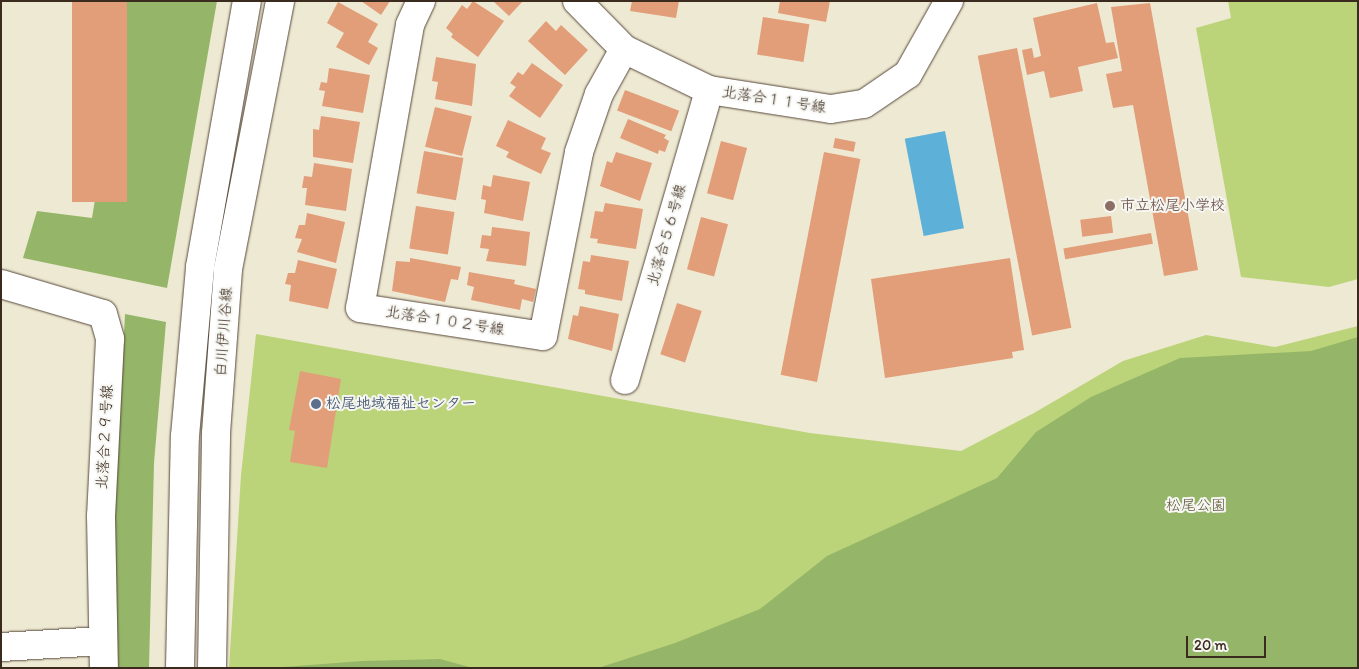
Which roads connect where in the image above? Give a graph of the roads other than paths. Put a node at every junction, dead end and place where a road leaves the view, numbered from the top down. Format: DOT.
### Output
graph roads {
  1 [pos="247,1"];
  2 [pos="280,1"];
  3 [pos="421,1"];
  4 [pos="577,1"];
  5 [pos="949,1"];
  6 [pos="624,49"];
  7 [pos="709,90"];
  8 [pos="1,284"];
  9 [pos="625,380"];
  10 [pos="1,647"];
  11 [pos="104,654"];
  12 [pos="180,668"];
  13 [pos="212,668"];
  1 -- 12 [label="street, 白川伊川谷線"];
  2 -- 13 [label="street, 白川伊川谷線"];
  3 -- 6 [label="street, 北落合１０２号線"];
  4 -- 6 [label="street, 北落合１１号線"];
  5 -- 7 [label="street, 北落合１１号線"];
  6 -- 7 [label="street, 北落合１１号線"];
  7 -- 9 [label="street, 北落合５６号線"];
  8 -- 11 [label="street, 北落合２９号線"];
  10 -- 11 [label="street"];
}
